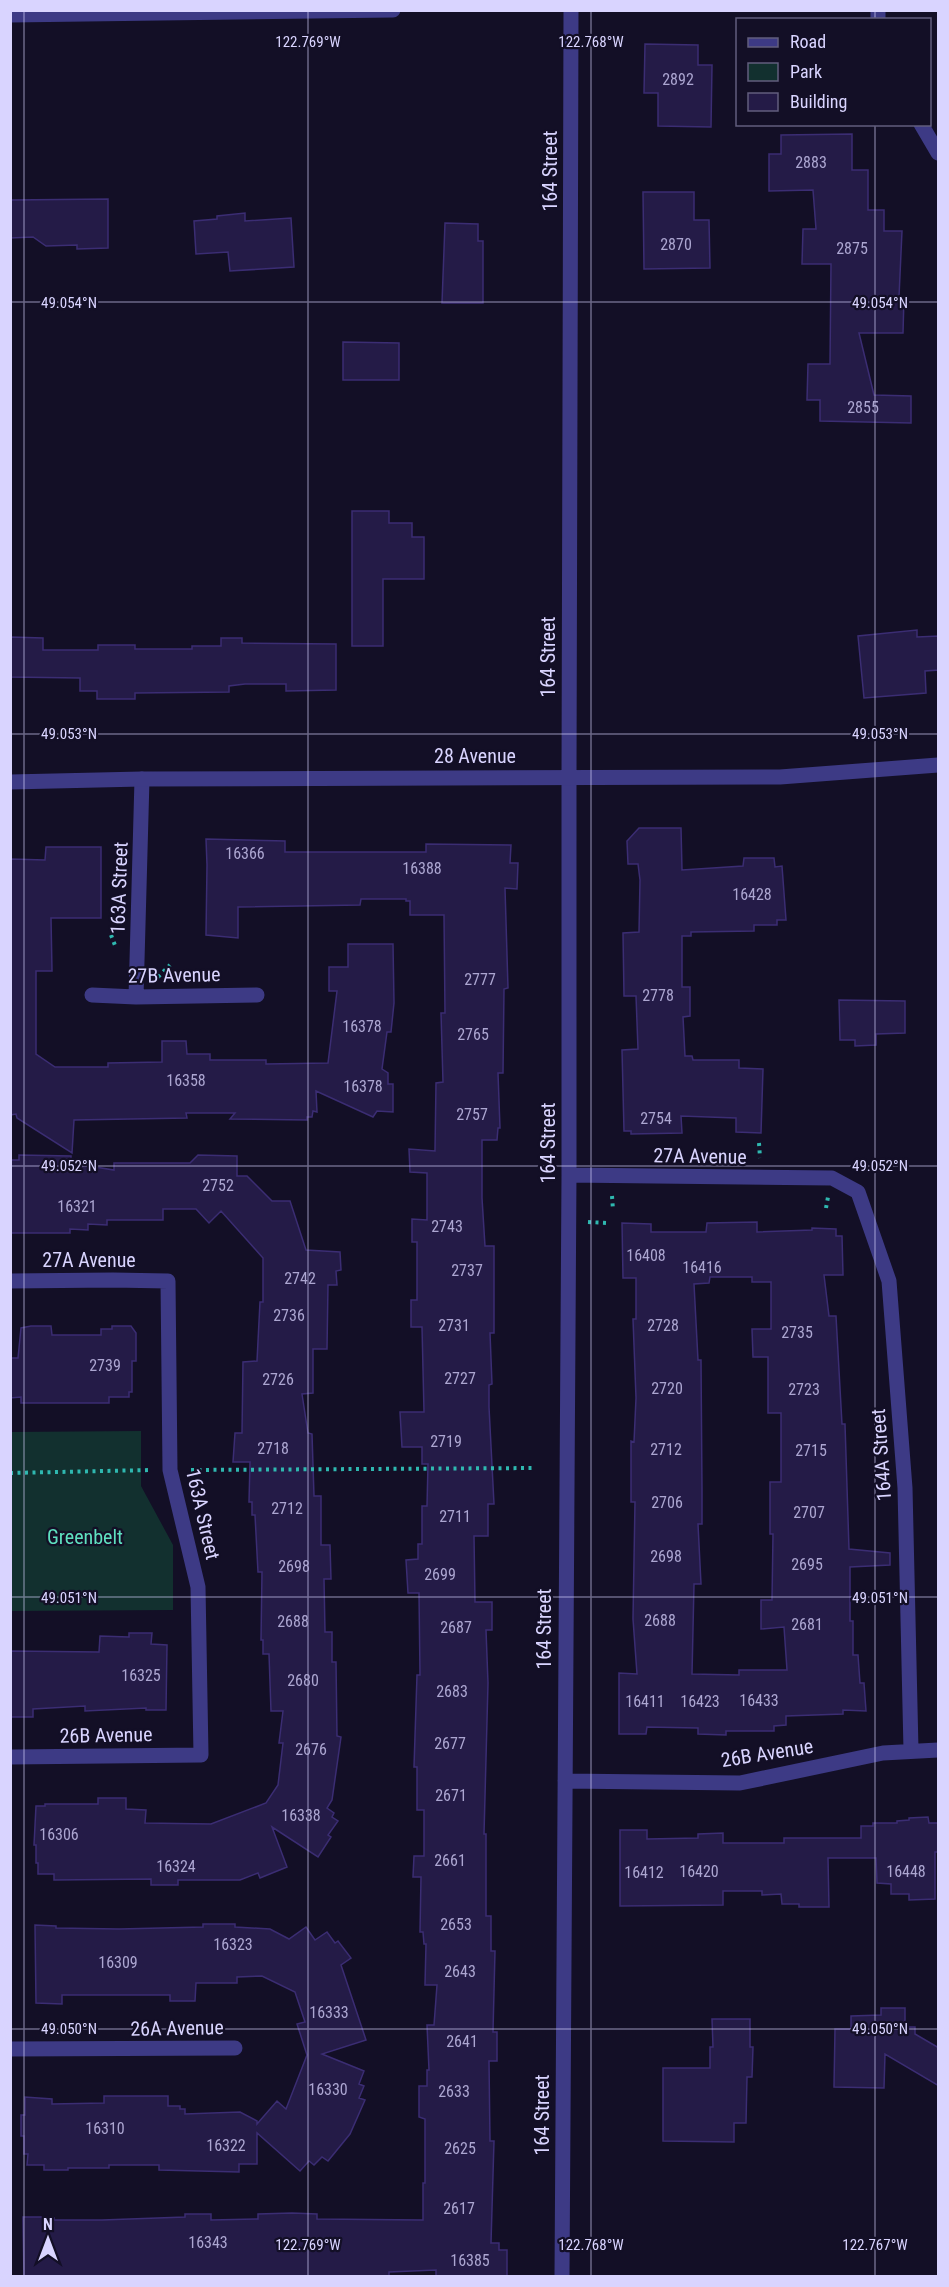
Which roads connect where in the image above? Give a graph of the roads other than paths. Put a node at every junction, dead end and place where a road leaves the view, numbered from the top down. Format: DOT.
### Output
graph roads {
  1 [pos="393,10"];
  2 [pos="571,10"];
  3 [pos="10,15"];
  4 [pos="922,126"];
  5 [pos="939,153"];
  6 [pos="939,765"];
  7 [pos="569,777"];
  8 [pos="142,779"];
  9 [pos="10,782"];
  10 [pos="92,995"];
  11 [pos="257,995"];
  12 [pos="136,998"];
  13 [pos="569,1175"];
  14 [pos="831,1178"];
  15 [pos="10,1281"];
  16 [pos="168,1281"];
  17 [pos="911,1750"];
  18 [pos="939,1750"];
  19 [pos="201,1755"];
  20 [pos="10,1757"];
  21 [pos="564,1781"];
  22 [pos="235,2048"];
  23 [pos="10,2049"];
  24 [pos="562,2277"];
  1 -- 3 [label="street"];
  2 -- 7 [label="street, 164 Street"];
  4 -- 5 [label="street"];
  6 -- 7 [label="street, 28 Avenue"];
  7 -- 8 [label="street, 28 Avenue"];
  7 -- 13 [label="street, 164 Street"];
  8 -- 9 [label="street, 28 Avenue"];
  8 -- 12 [label="street, 163A Street"];
  10 -- 12 [label="street, 27B Avenue"];
  11 -- 12 [label="street, 27B Avenue"];
  13 -- 14 [label="street, 27A Avenue"];
  13 -- 21 [label="street, 164 Street"];
  14 -- 17 [label="street, 164A Street"];
  15 -- 16 [label="street, 27A Avenue"];
  16 -- 19 [label="street, 163A Street"];
  17 -- 18 [label="street, 26B Avenue"];
  17 -- 21 [label="street, 26B Avenue"];
  19 -- 20 [label="street, 26B Avenue"];
  21 -- 24 [label="street, 164 Street"];
  22 -- 23 [label="street, 26A Avenue"];
}
